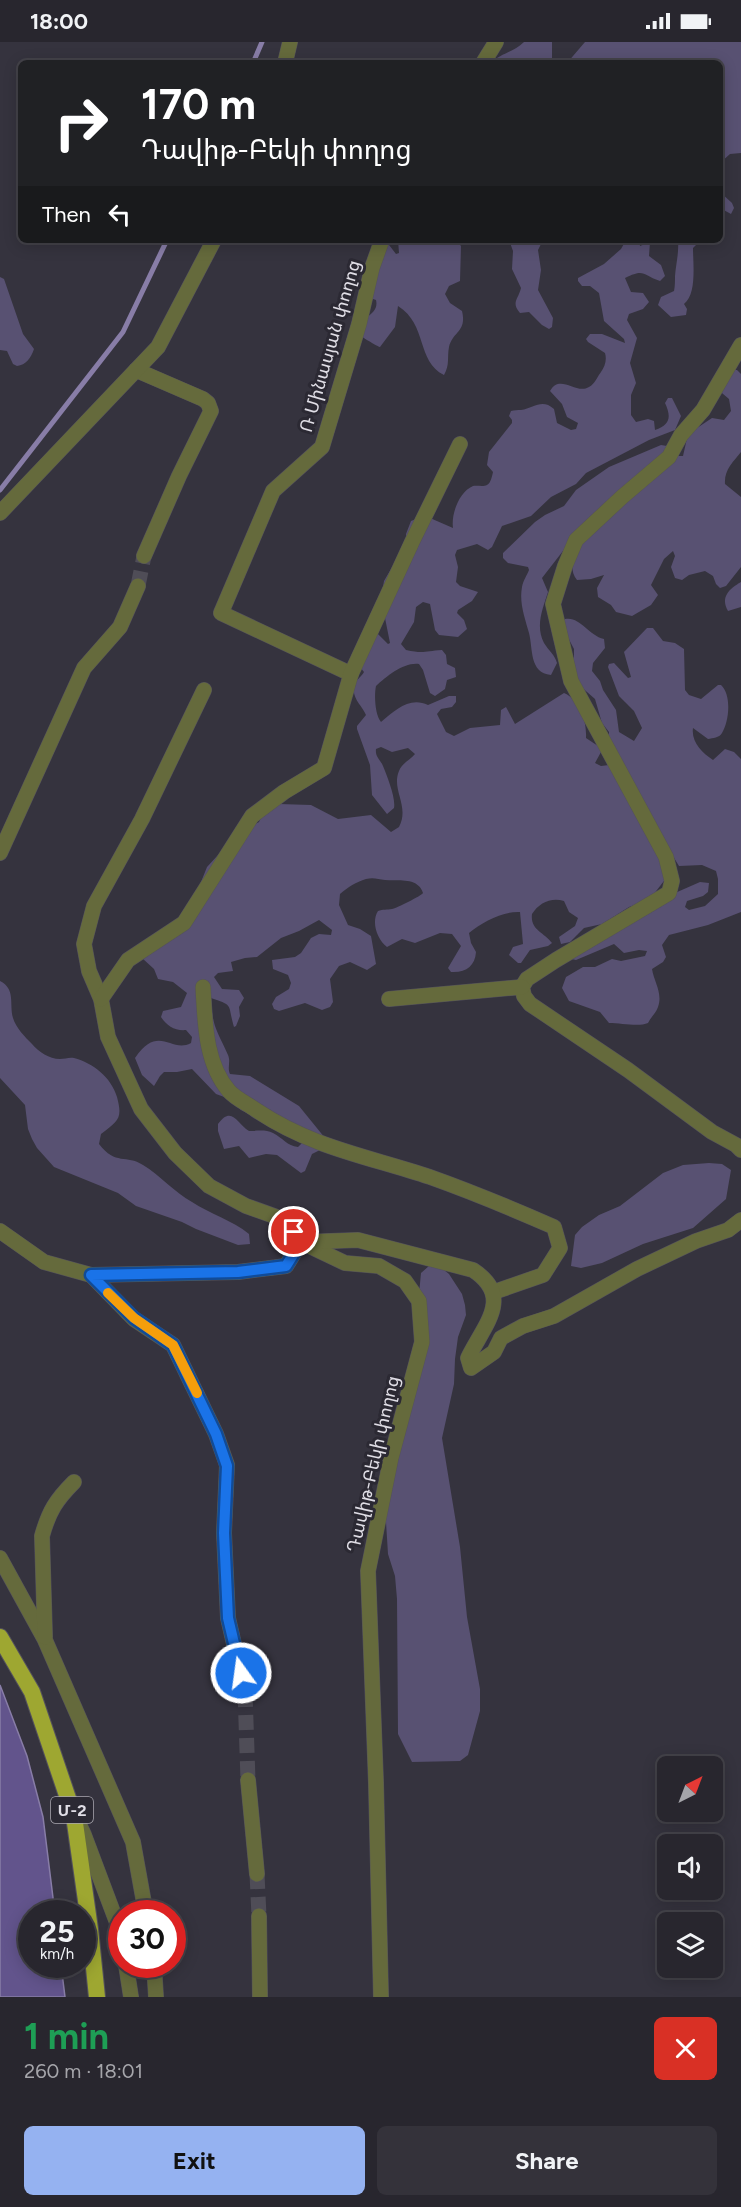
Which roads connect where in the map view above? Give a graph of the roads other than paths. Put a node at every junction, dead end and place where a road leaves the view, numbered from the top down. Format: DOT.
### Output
graph roads {
  1 [pos="290,42"];
  2 [pos="496,42"];
  3 [pos="286,60"];
  4 [pos="485,60"];
  5 [pos="212,243"];
  6 [pos="381,243"];
  7 [pos="741,345"];
  8 [pos="136,370"];
  9 [pos="460,444"];
  10 [pos="0,513"];
  11 [pos="144,556"];
  12 [pos="138,586"];
  13 [pos="351,674"];
  14 [pos="204,690"];
  15 [pos="0,853"];
  16 [pos="202,987"];
  17 [pos="522,987"];
  18 [pos="100,999"];
  19 [pos="389,999"];
  20 [pos="741,1150"];
  21 [pos="741,1220"];
  22 [pos="0,1231"];
  23 [pos="301,1242"];
  24 [pos="91,1275"];
  25 [pos="494,1292"];
  26 [pos="74,1482"];
  27 [pos="0,1558"];
  28 [pos="0,1637"];
  29 [pos="45,1640"];
  30 [pos="245,1692"];
  31 [pos="248,1779"];
  32 [pos="74,1816"];
  33 [pos="257,1874"];
  34 [pos="109,1900"];
  35 [pos="144,1900"];
  36 [pos="258,1916"];
  37 [pos="128,1978"];
  38 [pos="155,1978"];
  39 [pos="97,1997"];
  40 [pos="131,1997"];
  41 [pos="156,1997"];
  42 [pos="260,1997"];
  43 [pos="381,1997"];
  1 -- 3 [label="street"];
  2 -- 4 [label="street"];
  5 -- 8 [label="street"];
  6 -- 13 [label="street, Ռ Մինասյան փողոց"];
  7 -- 17 [label="street"];
  8 -- 10 [label="street"];
  8 -- 11 [label="street"];
  9 -- 13 [label="street"];
  12 -- 15 [label="street"];
  13 -- 18 [label="street"];
  14 -- 18 [label="street"];
  16 -- 25 [label="street"];
  17 -- 19 [label="street"];
  17 -- 20 [label="street"];
  18 -- 23 [label="street"];
  21 -- 25 [label="street"];
  22 -- 24 [label="street"];
  23 -- 24 [label="street"];
  23 -- 25 [label="street"];
  23 -- 43 [label="street, Դավիթ-Բեկի փողոց"];
  24 -- 30 [label="street"];
  26 -- 29 [label="street"];
  27 -- 29 [label="street"];
  28 -- 32 [label="highway, Մ-2"];
  29 -- 35 [label="street"];
  31 -- 33 [label="street"];
  32 -- 34 [label="street"];
  32 -- 39 [label="highway, Մ-2"];
  36 -- 42 [label="street"];
  37 -- 40 [label="street"];
  38 -- 41 [label="street"];
}
